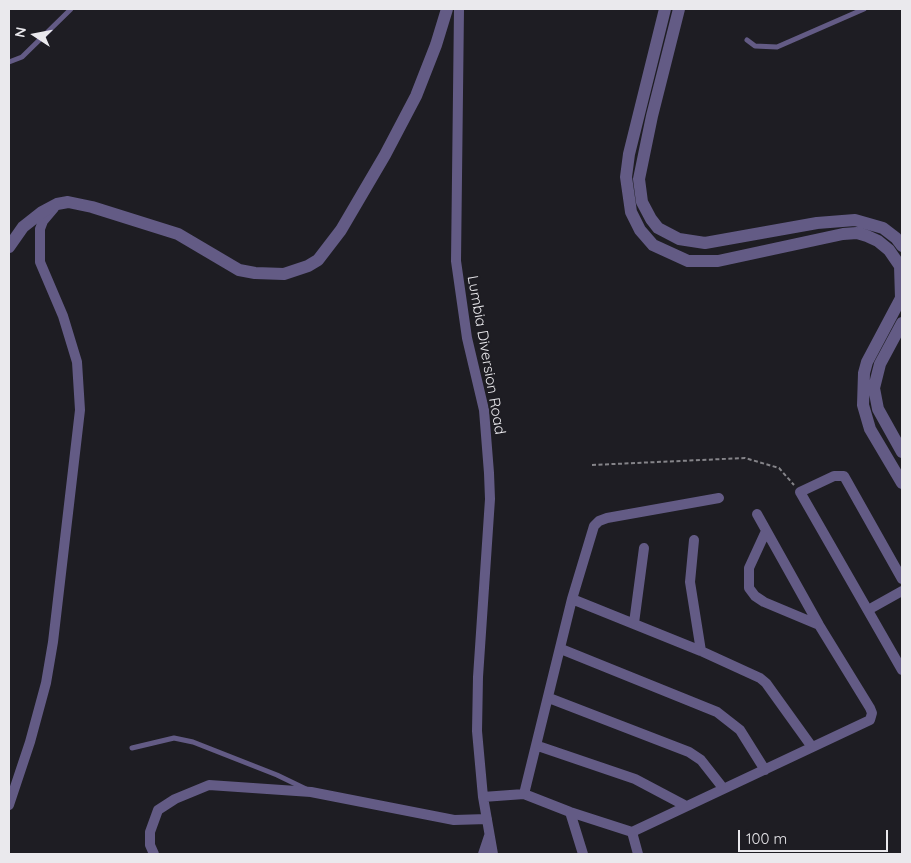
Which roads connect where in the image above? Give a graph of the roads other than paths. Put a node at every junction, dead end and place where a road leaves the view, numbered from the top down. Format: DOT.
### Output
graph roads {
  1 [pos="71,9"];
  2 [pos="447,9"];
  3 [pos="459,9"];
  4 [pos="665,9"];
  5 [pos="679,9"];
  6 [pos="864,9"];
  7 [pos="747,40"];
  8 [pos="9,62"];
  9 [pos="57,204"];
  10 [pos="902,246"];
  11 [pos="9,247"];
  12 [pos="902,323"];
  13 [pos="902,454"];
  14 [pos="891,463"];
  15 [pos="902,483"];
  16 [pos="719,498"];
  17 [pos="757,514"];
  18 [pos="766,531"];
  19 [pos="694,540"];
  20 [pos="644,548"];
  21 [pos="902,579"];
  22 [pos="902,591"];
  23 [pos="572,599"];
  24 [pos="868,610"];
  25 [pos="634,622"];
  26 [pos="819,625"];
  27 [pos="561,649"];
  28 [pos="701,651"];
  29 [pos="902,670"];
  30 [pos="549,698"];
  31 [pos="538,746"];
  32 [pos="812,747"];
  33 [pos="132,748"];
  34 [pos="765,770"];
  35 [pos="723,788"];
  36 [pos="311,792"];
  37 [pos="524,794"];
  38 [pos="483,797"];
  39 [pos="9,805"];
  40 [pos="686,806"];
  41 [pos="570,812"];
  42 [pos="487,819"];
  43 [pos="632,832"];
  44 [pos="489,835"];
  45 [pos="154,854"];
  46 [pos="483,854"];
  47 [pos="493,854"];
  48 [pos="583,854"];
  49 [pos="638,854"];
  1 -- 8 [label="lane"];
  2 -- 9 [label="street"];
  3 -- 38 [label="street, Lumbia Diversion Road"];
  4 -- 14 [label="street"];
  5 -- 10 [label="street"];
  6 -- 7 [label="lane"];
  9 -- 11 [label="street"];
  9 -- 39 [label="street"];
  12 -- 13 [label="street"];
  13 -- 14 [label="street"];
  14 -- 15 [label="street"];
  16 -- 23 [label="street"];
  17 -- 18 [label="street"];
  18 -- 26 [label="street"];
  18 -- 26 [label="street"];
  19 -- 28 [label="street"];
  20 -- 25 [label="street"];
  21 -- 24 [label="street"];
  22 -- 24 [label="street"];
  23 -- 25 [label="street"];
  23 -- 27 [label="street"];
  24 -- 29 [label="street"];
  25 -- 28 [label="street"];
  26 -- 32 [label="street"];
  27 -- 30 [label="street"];
  27 -- 34 [label="street"];
  28 -- 32 [label="street"];
  30 -- 31 [label="street"];
  30 -- 35 [label="street"];
  31 -- 37 [label="street"];
  31 -- 40 [label="street"];
  32 -- 34 [label="street"];
  33 -- 36 [label="lane"];
  34 -- 35 [label="street"];
  35 -- 40 [label="street"];
  36 -- 42 [label="street"];
  36 -- 45 [label="street"];
  37 -- 38 [label="street"];
  37 -- 41 [label="street"];
  38 -- 42 [label="street, Lumbia Diversion Road"];
  40 -- 43 [label="street"];
  41 -- 43 [label="street"];
  41 -- 48 [label="street"];
  42 -- 44 [label="street, Lumbia Diversion Road"];
  43 -- 49 [label="street"];
  44 -- 46 [label="street"];
  44 -- 47 [label="street, Lumbia Diversion Road"];
}
